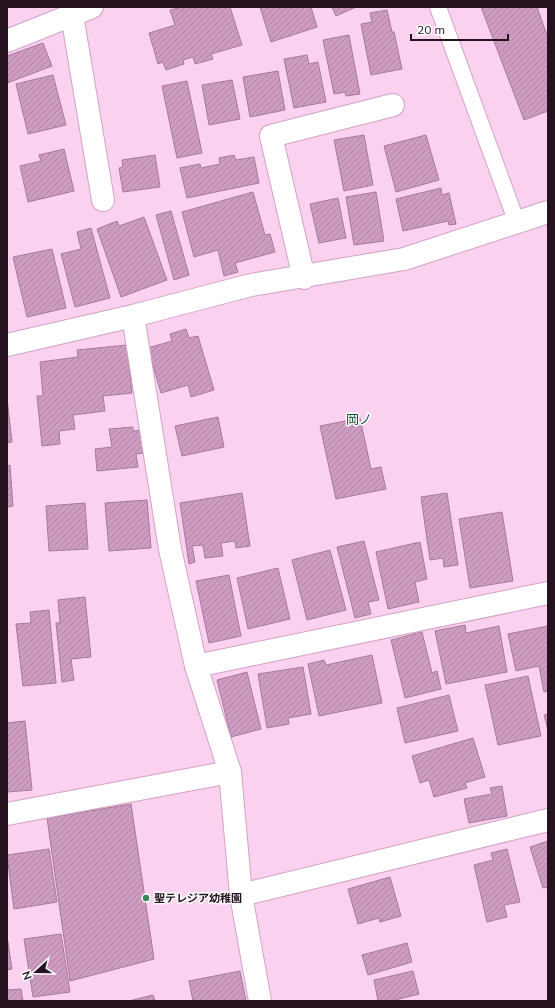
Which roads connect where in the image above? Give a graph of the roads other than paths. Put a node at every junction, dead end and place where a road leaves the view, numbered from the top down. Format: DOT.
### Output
graph roads {
  1 [pos="438,7"];
  2 [pos="82,11"];
  3 [pos="7,41"];
  4 [pos="392,105"];
  5 [pos="103,200"];
  6 [pos="548,212"];
  7 [pos="517,223"];
  8 [pos="304,278"];
  9 [pos="133,316"];
  10 [pos="7,345"];
  11 [pos="548,592"];
  12 [pos="196,666"];
  13 [pos="230,772"];
  14 [pos="7,814"];
  15 [pos="548,820"];
  16 [pos="241,895"];
  17 [pos="260,1001"];
  1 -- 7 [label="lane"];
  2 -- 3 [label="street"];
  2 -- 5 [label="street"];
  4 -- 8 [label="street"];
  6 -- 7 [label="street"];
  7 -- 8 [label="street"];
  8 -- 9 [label="street"];
  9 -- 10 [label="street"];
  9 -- 12 [label="street"];
  11 -- 12 [label="street"];
  12 -- 13 [label="street"];
  13 -- 14 [label="street"];
  13 -- 16 [label="street"];
  15 -- 16 [label="street"];
  16 -- 17 [label="street"];
}
